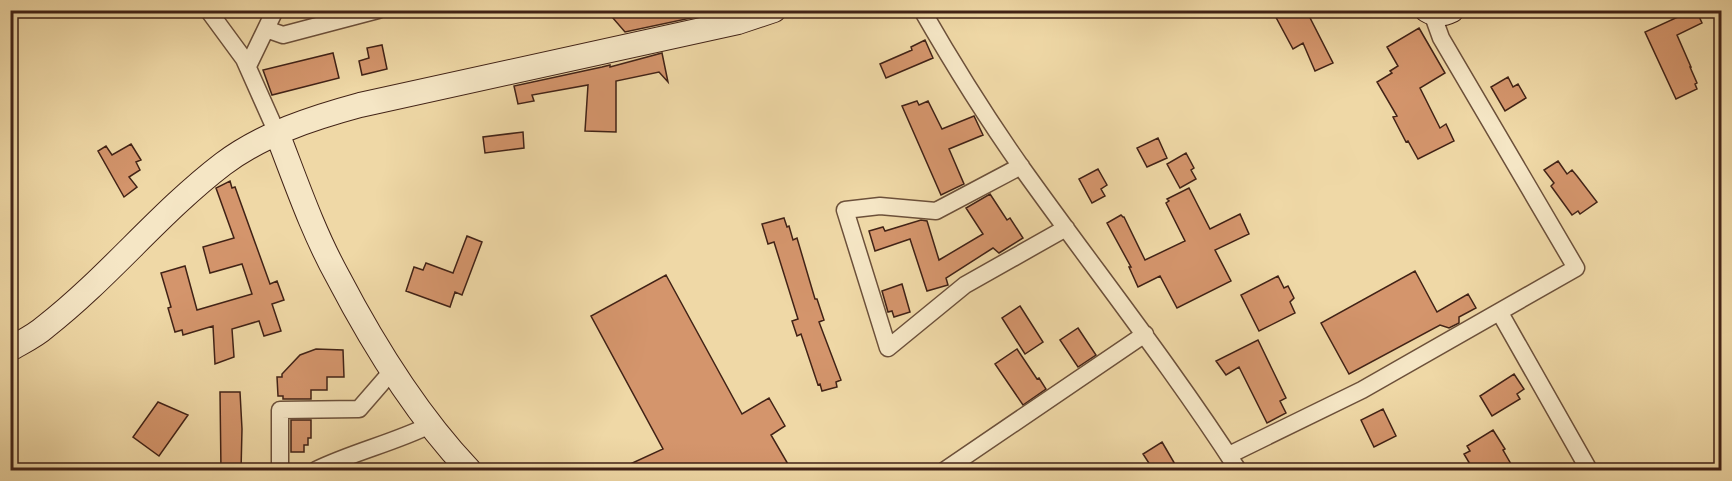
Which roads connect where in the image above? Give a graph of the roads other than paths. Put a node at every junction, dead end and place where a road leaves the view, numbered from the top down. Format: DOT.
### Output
graph roads {
  1 [pos="208,10"];
  2 [pos="275,10"];
  3 [pos="378,10"];
  4 [pos="774,10"];
  5 [pos="922,10"];
  6 [pos="1437,11"];
  7 [pos="266,29"];
  8 [pos="248,66"];
  9 [pos="277,134"];
  10 [pos="1021,166"];
  11 [pos="1066,228"];
  12 [pos="1500,313"];
  13 [pos="1145,334"];
  14 [pos="10,349"];
  15 [pos="392,371"];
  16 [pos="430,425"];
  17 [pos="1228,455"];
  18 [pos="280,471"];
  19 [pos="316,471"];
  20 [pos="469,471"];
  21 [pos="945,471"];
  22 [pos="1238,471"];
  23 [pos="1589,471"];
  1 -- 8 [label="street"];
  2 -- 7 [label="street"];
  3 -- 7 [label="street"];
  4 -- 9 [label="street"];
  5 -- 10 [label="street"];
  6 -- 12 [label="street"];
  7 -- 8 [label="street"];
  8 -- 9 [label="street"];
  9 -- 14 [label="street"];
  9 -- 15 [label="street"];
  10 -- 11 [label="street"];
  10 -- 11 [label="street"];
  11 -- 13 [label="street"];
  12 -- 17 [label="street"];
  12 -- 23 [label="street"];
  13 -- 17 [label="street"];
  13 -- 21 [label="street"];
  15 -- 16 [label="street"];
  15 -- 18 [label="street"];
  16 -- 19 [label="street"];
  16 -- 20 [label="street"];
  17 -- 22 [label="street"];
}
